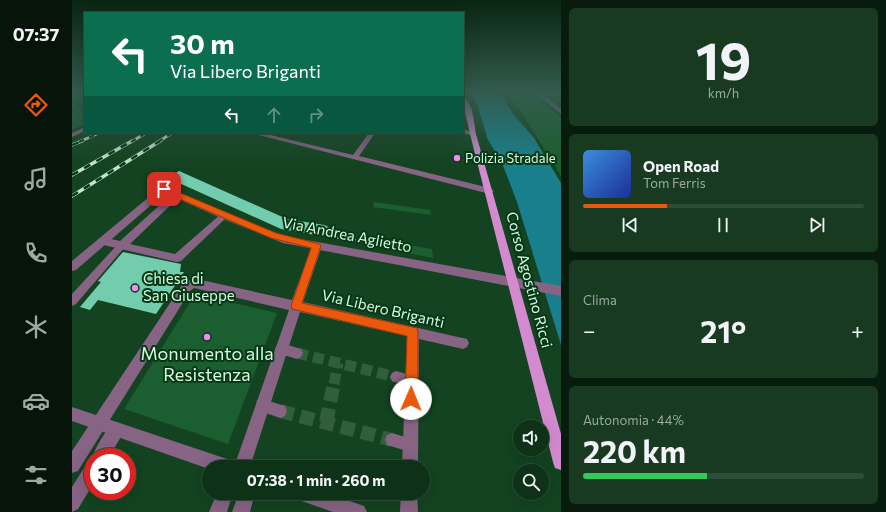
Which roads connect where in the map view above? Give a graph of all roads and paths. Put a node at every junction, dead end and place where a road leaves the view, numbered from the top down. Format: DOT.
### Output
graph roads {
  1 [pos="469,116"];
  2 [pos="84,129"];
  3 [pos="468,130"];
  4 [pos="258,134"];
  5 [pos="371,134"];
  6 [pos="72,135"];
  7 [pos="354,158"];
  8 [pos="490,191"];
  9 [pos="176,195"];
  10 [pos="224,216"];
  11 [pos="102,241"];
  12 [pos="121,246"];
  13 [pos="316,246"];
  14 [pos="72,267"];
  15 [pos="514,282"];
  16 [pos="561,291"];
  17 [pos="72,301"];
  18 [pos="296,306"];
  19 [pos="413,332"];
  20 [pos="463,343"];
  21 [pos="281,349"];
  22 [pos="297,353"];
  23 [pos="396,377"];
  24 [pos="412,381"];
  25 [pos="262,406"];
  26 [pos="280,411"];
  27 [pos="72,414"];
  28 [pos="100,423"];
  29 [pos="118,430"];
  30 [pos="392,440"];
  31 [pos="410,445"];
  32 [pos="106,448"];
  33 [pos="206,460"];
  34 [pos="244,460"];
  35 [pos="410,460"];
  36 [pos="561,462"];
  37 [pos="72,465"];
  38 [pos="84,484"];
  39 [pos="222,500"];
  40 [pos="245,500"];
  41 [pos="323,500"];
  42 [pos="409,500"];
  43 [pos="72,503"];
  44 [pos="218,512"];
  45 [pos="241,512"];
  46 [pos="358,512"];
  47 [pos="409,512"];
  1 -- 3 [label="main road, Corso Agostino Ricci"];
  2 -- 6 [label="street"];
  3 -- 8 [label="main road, Corso Agostino Ricci"];
  4 -- 7 [label="street"];
  5 -- 7 [label="street"];
  7 -- 8 [label="street"];
  8 -- 15 [label="main road, Corso Agostino Ricci"];
  9 -- 10 [label="street, Via Andrea Aglietto"];
  9 -- 11 [label="street, Via Andrea Aglietto"];
  9 -- 12 [label="street"];
  10 -- 12 [label="street"];
  10 -- 13 [label="street, Via Andrea Aglietto"];
  11 -- 12 [label="street"];
  11 -- 14 [label="street"];
  12 -- 17 [label="street"];
  13 -- 15 [label="street, Via Andrea Aglietto"];
  13 -- 18 [label="street"];
  15 -- 16 [label="street, Via Andrea Aglietto"];
  15 -- 36 [label="main road, Corso Agostino Ricci"];
  18 -- 19 [label="street, Via Libero Briganti"];
  18 -- 21 [label="street"];
  18 -- 28 [label="street, Via Libero Briganti"];
  19 -- 20 [label="street, Via Libero Briganti"];
  19 -- 24 [label="street"];
  21 -- 22 [label="street"];
  21 -- 25 [label="street"];
  23 -- 24 [label="street"];
  24 -- 31 [label="street"];
  25 -- 26 [label="street"];
  25 -- 34 [label="street"];
  27 -- 28 [label="street"];
  28 -- 29 [label="street"];
  28 -- 37 [label="street"];
  29 -- 32 [label="street"];
  29 -- 33 [label="street"];
  30 -- 31 [label="street"];
  31 -- 35 [label="street"];
  38 -- 43 [label="street"];
  39 -- 44 [label="street"];
  40 -- 45 [label="street"];
  41 -- 46 [label="street"];
  42 -- 47 [label="street"];
}
